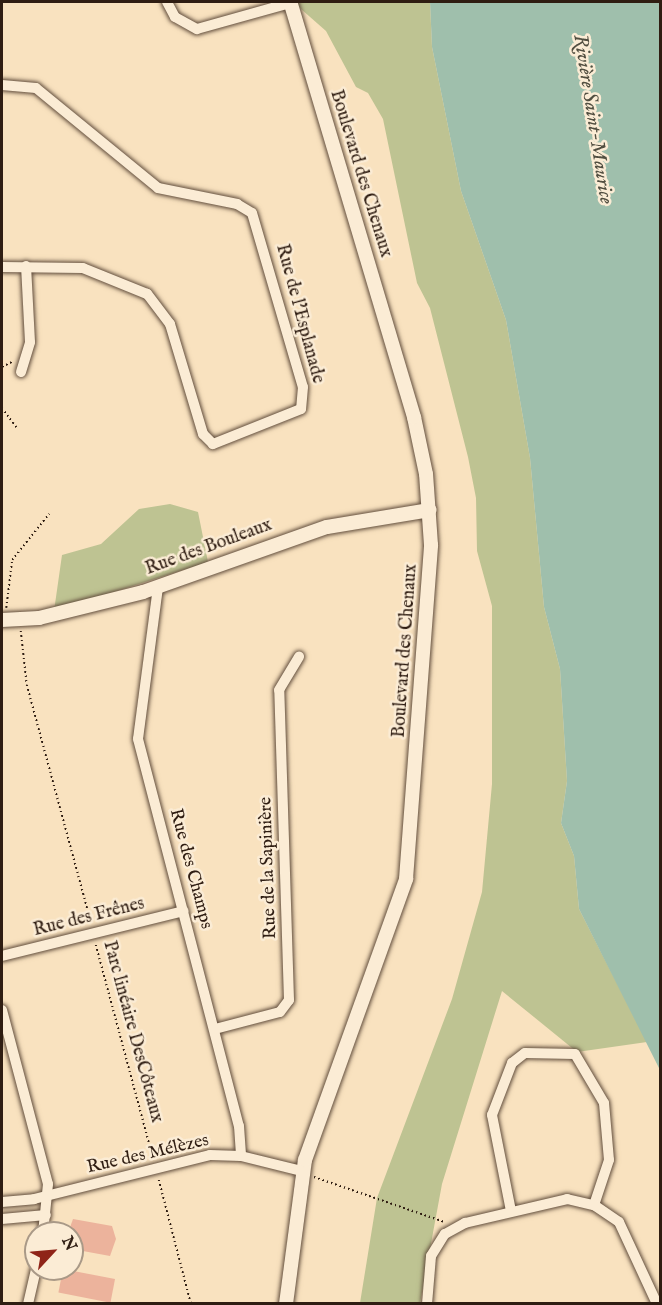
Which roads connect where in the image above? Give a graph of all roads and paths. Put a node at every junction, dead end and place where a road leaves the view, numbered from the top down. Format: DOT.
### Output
graph roads {
  1 [pos="167,2"];
  2 [pos="290,2"];
  3 [pos="2,85"];
  4 [pos="26,266"];
  5 [pos="2,267"];
  6 [pos="21,372"];
  7 [pos="2,408"];
  8 [pos="18,428"];
  9 [pos="430,510"];
  10 [pos="49,514"];
  11 [pos="158,587"];
  12 [pos="2,608"];
  13 [pos="4,614"];
  14 [pos="21,620"];
  15 [pos="299,657"];
  16 [pos="184,911"];
  17 [pos="93,934"];
  18 [pos="2,956"];
  19 [pos="2,1010"];
  20 [pos="215,1029"];
  21 [pos="241,1156"];
  22 [pos="155,1167"];
  23 [pos="302,1171"];
  24 [pos="48,1196"];
  25 [pos="2,1202"];
  26 [pos="594,1205"];
  27 [pos="511,1211"];
  28 [pos="46,1215"];
  29 [pos="2,1219"];
  30 [pos="45,1221"];
  31 [pos="449,1231"];
  32 [pos="33,1281"];
  33 [pos="28,1304"];
  34 [pos="190,1304"];
  35 [pos="286,1304"];
  36 [pos="427,1304"];
  37 [pos="657,1304"];
  1 -- 2 [label="street"];
  2 -- 9 [label="street, Boulevard des Chenaux"];
  3 -- 4 [label="street, Rue de l'Esplanade"];
  4 -- 5 [label="street, Rue de l'Esplanade"];
  4 -- 6 [label="street"];
  7 -- 8 [label="path"];
  9 -- 11 [label="street, Rue des Bouleaux"];
  9 -- 23 [label="street, Boulevard des Chenaux"];
  10 -- 13 [label="path"];
  11 -- 14 [label="street, Rue des Bouleaux"];
  11 -- 16 [label="street, Rue des Champs"];
  12 -- 13 [label="path"];
  13 -- 14 [label="street, Rue des Bouleaux"];
  13 -- 14 [label="path"];
  14 -- 17 [label="path, Parc linéaire DesCôteaux"];
  15 -- 20 [label="street, Rue de la Sapinière"];
  16 -- 17 [label="street, Rue des Frênes"];
  16 -- 20 [label="street, Rue des Champs"];
  17 -- 18 [label="street, Rue des Frênes"];
  17 -- 22 [label="path, Parc linéaire DesCôteaux"];
  19 -- 24 [label="street"];
  20 -- 21 [label="street, Rue des Champs"];
  21 -- 22 [label="street, Rue des Mélèzes"];
  21 -- 23 [label="street, Rue des Mélèzes"];
  22 -- 24 [label="street, Rue des Mélèzes"];
  22 -- 34 [label="path, Parc linéaire DesCôteaux"];
  23 -- 31 [label="path"];
  23 -- 35 [label="street, Boulevard des Chenaux"];
  24 -- 25 [label="street, Rue des Mélèzes"];
  24 -- 28 [label="street"];
  26 -- 27 [label="street"];
  26 -- 27 [label="street"];
  26 -- 37 [label="street"];
  27 -- 31 [label="street"];
  28 -- 29 [label="street"];
  28 -- 30 [label="street"];
  31 -- 36 [label="street"];
  32 -- 33 [label="street"];
}
